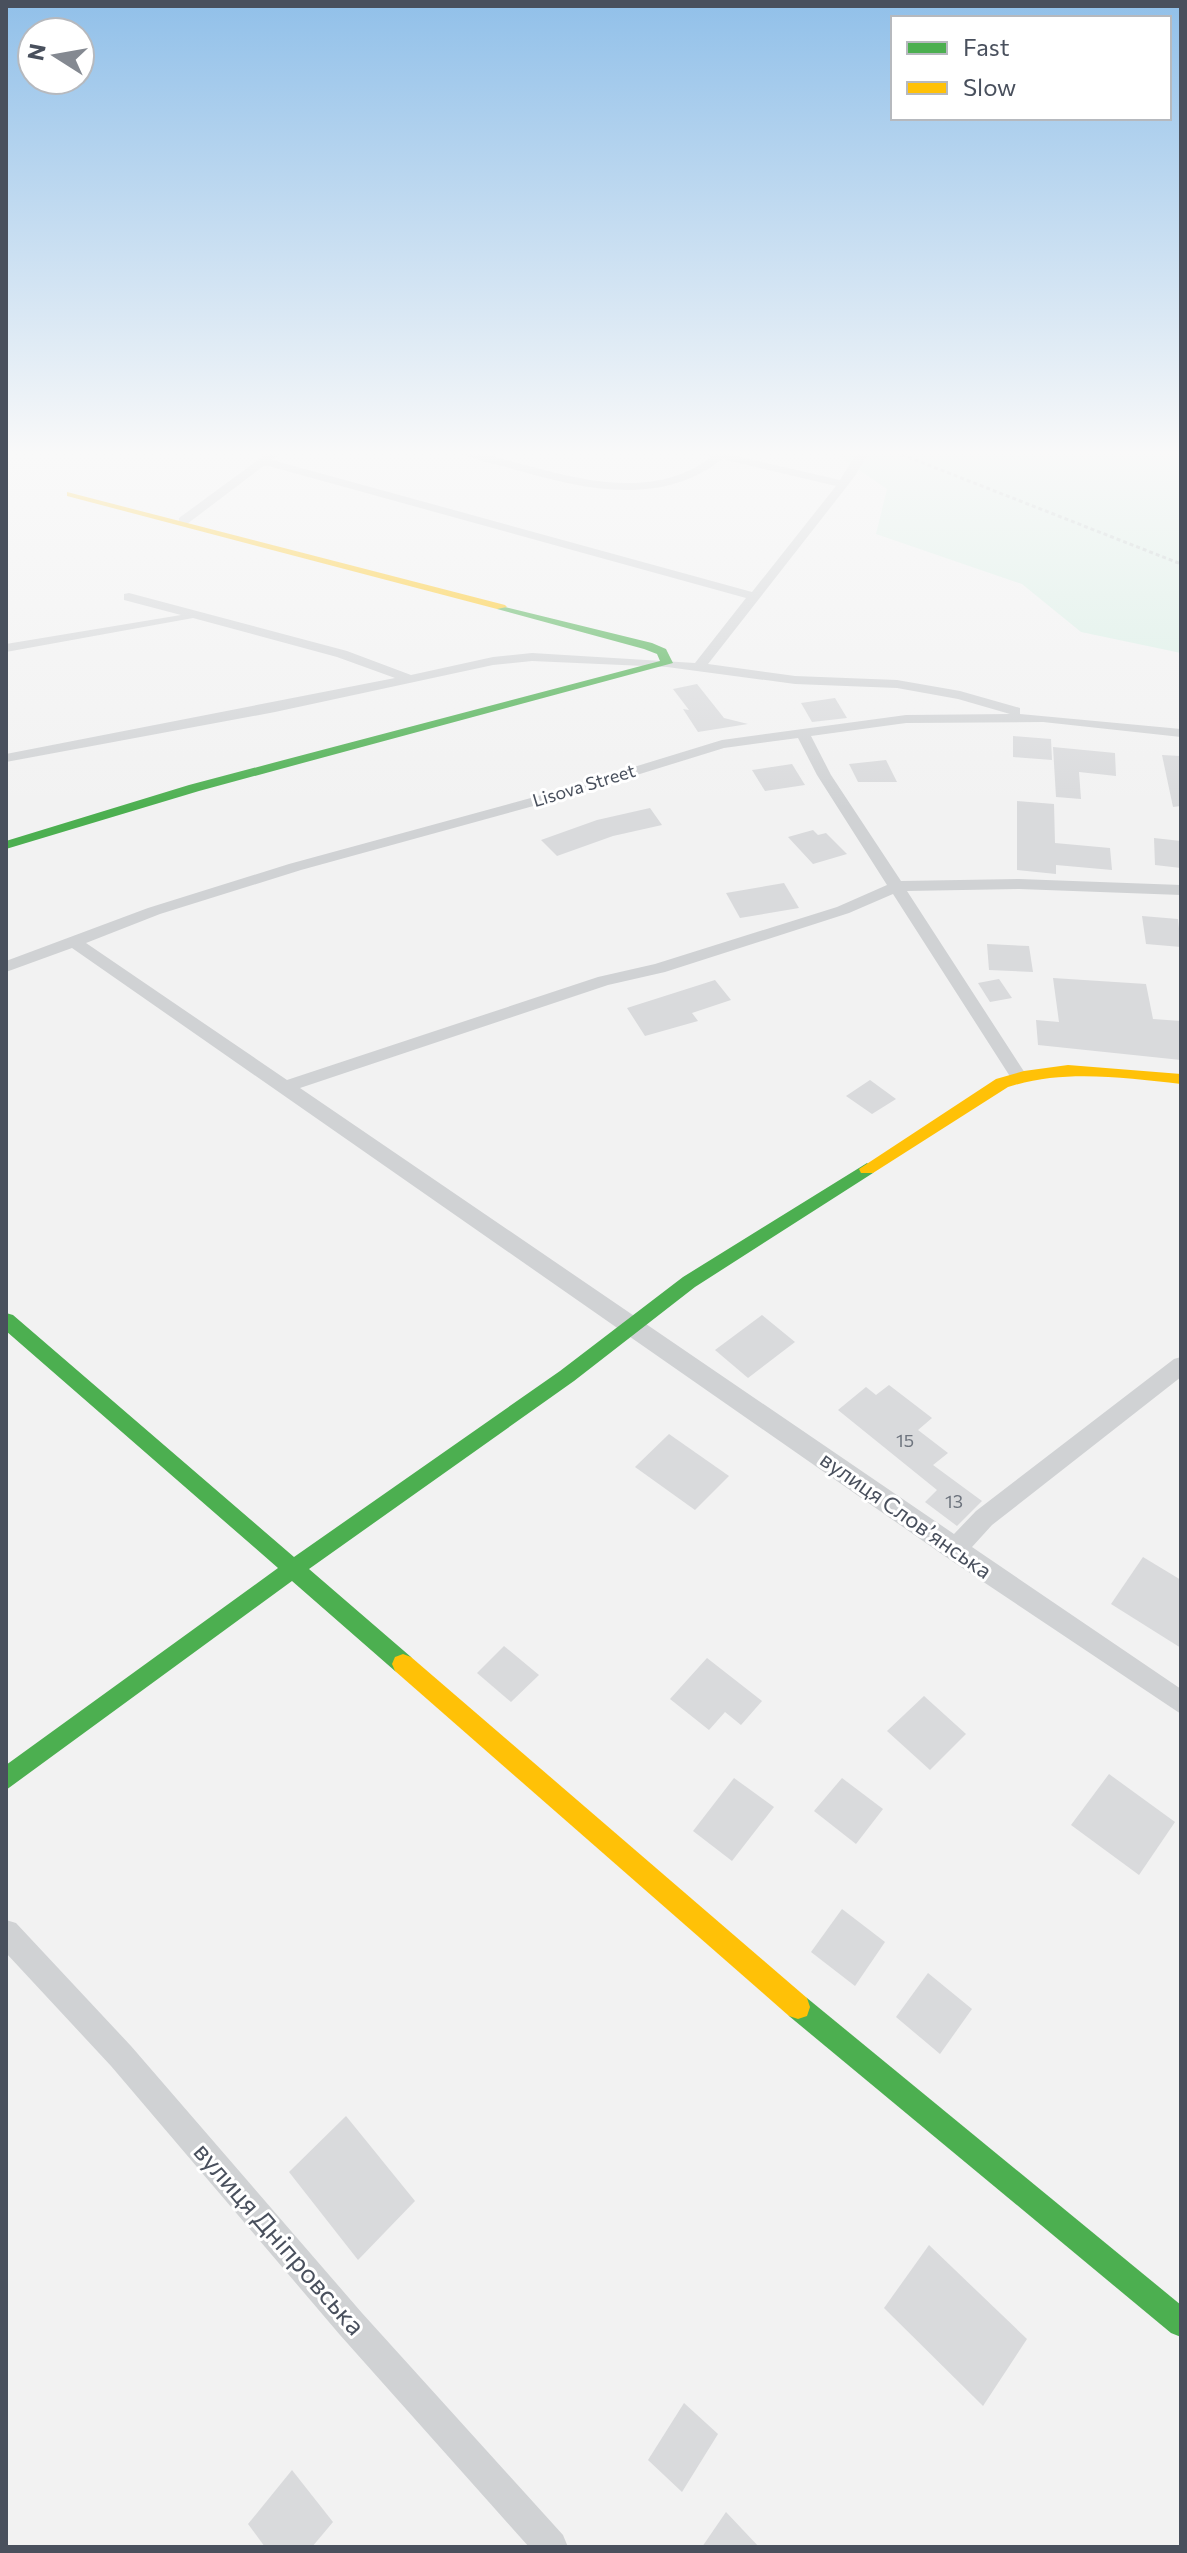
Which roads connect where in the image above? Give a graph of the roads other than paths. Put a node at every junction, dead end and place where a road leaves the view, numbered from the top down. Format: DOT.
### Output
graph roads {
  1 [pos="370,571"];
  2 [pos="662,571"];
  3 [pos="776,571"];
  4 [pos="129,597"];
  5 [pos="756,597"];
  6 [pos="199,617"];
  7 [pos="6,648"];
  8 [pos="667,663"];
  9 [pos="699,667"];
  10 [pos="408,678"];
  11 [pos="1043,718"];
  12 [pos="802,732"];
  13 [pos="1181,733"];
  14 [pos="6,758"];
  15 [pos="6,845"];
  16 [pos="898,886"];
  17 [pos="1181,890"];
  18 [pos="73,941"];
  19 [pos="6,967"];
  20 [pos="1017,1074"];
  21 [pos="1181,1079"];
  22 [pos="285,1087"];
  23 [pos="6,1320"];
  24 [pos="632,1325"];
  25 [pos="1181,1365"];
  26 [pos="954,1550"];
  27 [pos="294,1568"];
  28 [pos="1181,1703"];
  29 [pos="6,1779"];
  30 [pos="6,1933"];
  31 [pos="1181,2323"];
  32 [pos="551,2547"];
  1 -- 8 [label="street"];
  2 -- 5 [label="street"];
  3 -- 5 [label="street"];
  4 -- 6 [label="street"];
  5 -- 9 [label="street"];
  6 -- 7 [label="street"];
  6 -- 10 [label="street"];
  8 -- 9 [label="street"];
  8 -- 10 [label="street"];
  8 -- 15 [label="street"];
  9 -- 11 [label="street"];
  10 -- 14 [label="street"];
  11 -- 12 [label="street, Lisova Street"];
  11 -- 13 [label="street, Lisova Street"];
  12 -- 16 [label="street"];
  12 -- 18 [label="street, Lisova Street"];
  16 -- 17 [label="street"];
  16 -- 20 [label="street"];
  16 -- 22 [label="street"];
  18 -- 19 [label="street, Lisova Street"];
  18 -- 22 [label="street, вулиця Словʼянська"];
  20 -- 21 [label="street"];
  20 -- 24 [label="street"];
  22 -- 24 [label="street, вулиця Словʼянська"];
  23 -- 27 [label="street"];
  24 -- 26 [label="street, вулиця Словʼянська"];
  24 -- 27 [label="street"];
  25 -- 26 [label="street"];
  26 -- 28 [label="street, вулиця Словʼянська"];
  27 -- 29 [label="street"];
  27 -- 31 [label="street"];
  30 -- 32 [label="street, вулиця Дніпровська"];
}
